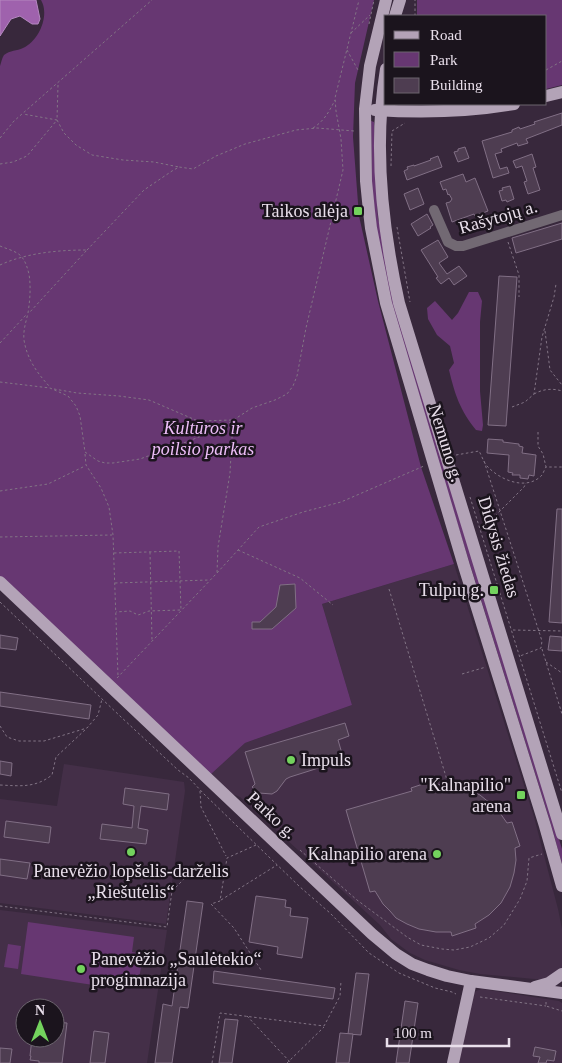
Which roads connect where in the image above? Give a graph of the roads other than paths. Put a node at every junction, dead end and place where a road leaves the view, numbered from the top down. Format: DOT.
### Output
graph roads {
  1 [pos="386,0"];
  2 [pos="400,0"];
  3 [pos="396,15"];
  4 [pos="384,85"];
  5 [pos="562,92"];
  6 [pos="547,96"];
  7 [pos="506,105"];
  8 [pos="365,109"];
  9 [pos="381,110"];
  10 [pos="434,210"];
  11 [pos="562,215"];
  12 [pos="440,460"];
  13 [pos="0,582"];
  14 [pos="562,834"];
  15 [pos="562,886"];
  16 [pos="562,974"];
  17 [pos="471,980"];
  18 [pos="530,988"];
  19 [pos="562,993"];
  20 [pos="453,1063"];
  1 -- 8 [label="main road, Nemuno g."];
  2 -- 3 [label="main road"];
  4 -- 9 [label="main road, Nemuno g."];
  5 -- 6 [label="main road"];
  7 -- 9 [label="main road"];
  8 -- 9 [label="main road"];
  8 -- 12 [label="main road, Nemuno g."];
  9 -- 12 [label="main road, Nemuno g."];
  10 -- 11 [label="street, Rašytojų a."];
  12 -- 14 [label="main road, Nemuno g."];
  12 -- 15 [label="main road, Nemuno g."];
  13 -- 17 [label="main road, Parko g."];
  16 -- 18 [label="main road"];
  17 -- 18 [label="main road, Parko g."];
  17 -- 20 [label="main road"];
  18 -- 19 [label="main road, Parko g."];
}
